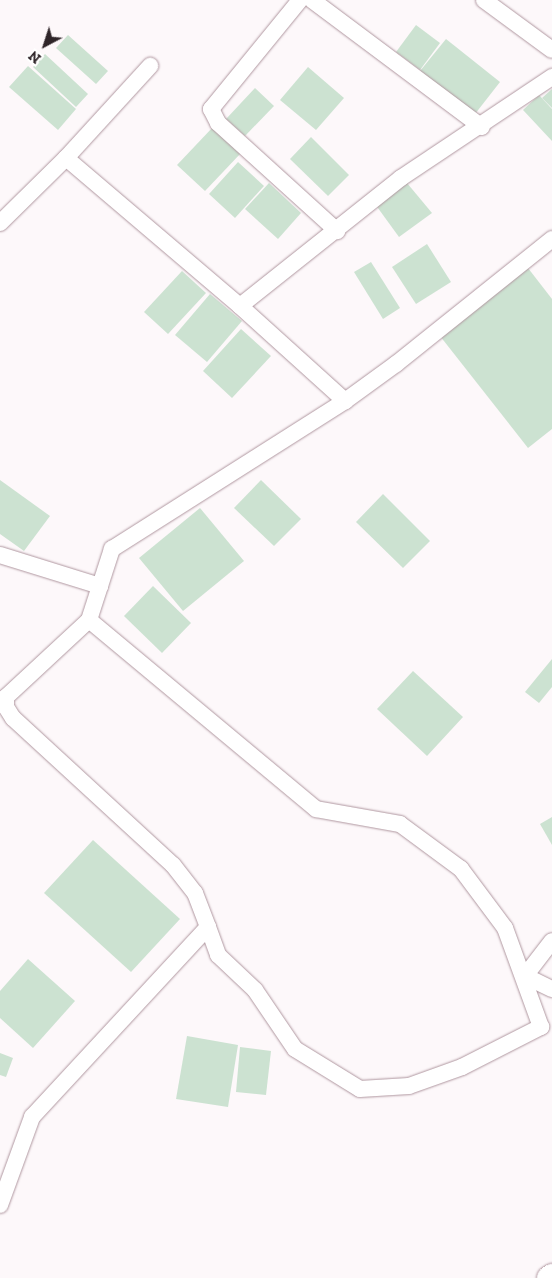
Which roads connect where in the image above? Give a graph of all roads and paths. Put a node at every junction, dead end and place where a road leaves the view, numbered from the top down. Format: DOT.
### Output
graph roads {
  1 [pos="300,0"];
  2 [pos="312,0"];
  3 [pos="484,0"];
  4 [pos="552,50"];
  5 [pos="150,66"];
  6 [pos="552,76"];
  7 [pos="482,127"];
  8 [pos="66,158"];
  9 [pos="0,223"];
  10 [pos="336,231"];
  11 [pos="552,240"];
  12 [pos="240,306"];
  13 [pos="345,401"];
  14 [pos="0,555"];
  15 [pos="100,586"];
  16 [pos="89,620"];
  17 [pos="3,696"];
  18 [pos="208,927"];
  19 [pos="552,941"];
  20 [pos="525,976"];
  21 [pos="552,989"];
  22 [pos="546,1032"];
  23 [pos="0,1205"];
  1 -- 10 [label="street"];
  2 -- 7 [label="street"];
  3 -- 4 [label="street"];
  5 -- 8 [label="street"];
  6 -- 7 [label="street"];
  7 -- 10 [label="street"];
  8 -- 9 [label="street"];
  8 -- 12 [label="street"];
  10 -- 12 [label="street"];
  11 -- 13 [label="street"];
  12 -- 13 [label="street"];
  13 -- 15 [label="street"];
  14 -- 15 [label="street"];
  15 -- 16 [label="street"];
  16 -- 17 [label="street"];
  16 -- 20 [label="street"];
  17 -- 18 [label="street"];
  18 -- 22 [label="street"];
  18 -- 23 [label="street"];
  19 -- 20 [label="street"];
  20 -- 21 [label="street"];
  20 -- 22 [label="street"];
}
